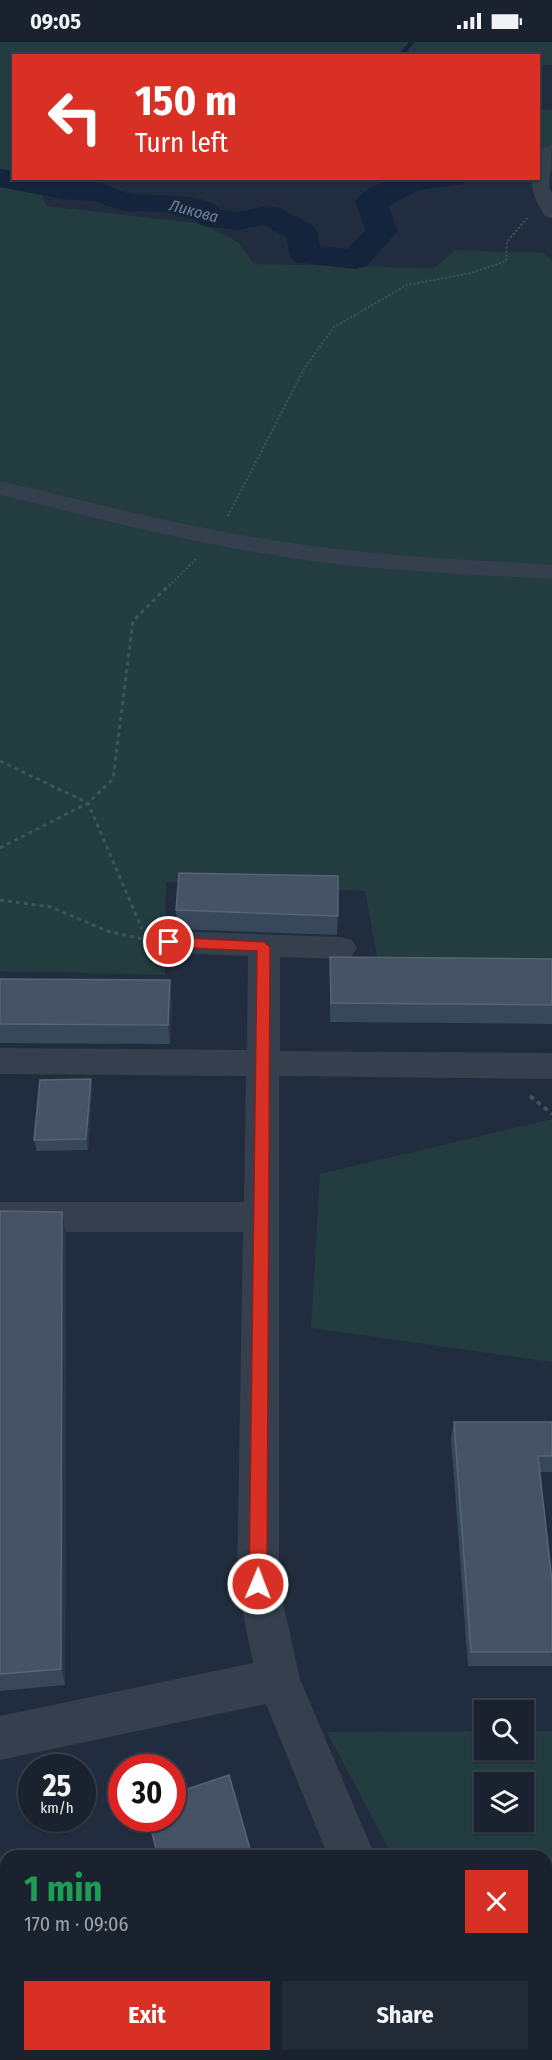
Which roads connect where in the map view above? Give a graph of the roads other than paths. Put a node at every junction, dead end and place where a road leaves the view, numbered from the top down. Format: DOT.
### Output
graph roads {
  1 [pos="552,150"];
  2 [pos="546,200"];
  3 [pos="0,488"];
  4 [pos="552,572"];
  5 [pos="169,942"];
  6 [pos="264,947"];
  7 [pos="341,948"];
  8 [pos="0,1061"];
  9 [pos="264,1064"];
  10 [pos="552,1066"];
  11 [pos="0,1217"];
  12 [pos="263,1217"];
  13 [pos="278,1680"];
  14 [pos="0,1738"];
  15 [pos="349,1850"];
  1 -- 2 [label="street"];
  3 -- 4 [label="street"];
  5 -- 6 [label="street"];
  6 -- 7 [label="street"];
  6 -- 9 [label="street"];
  8 -- 9 [label="street"];
  9 -- 10 [label="street"];
  9 -- 12 [label="street"];
  11 -- 12 [label="street"];
  12 -- 13 [label="street"];
  13 -- 14 [label="street"];
  13 -- 15 [label="street"];
}
